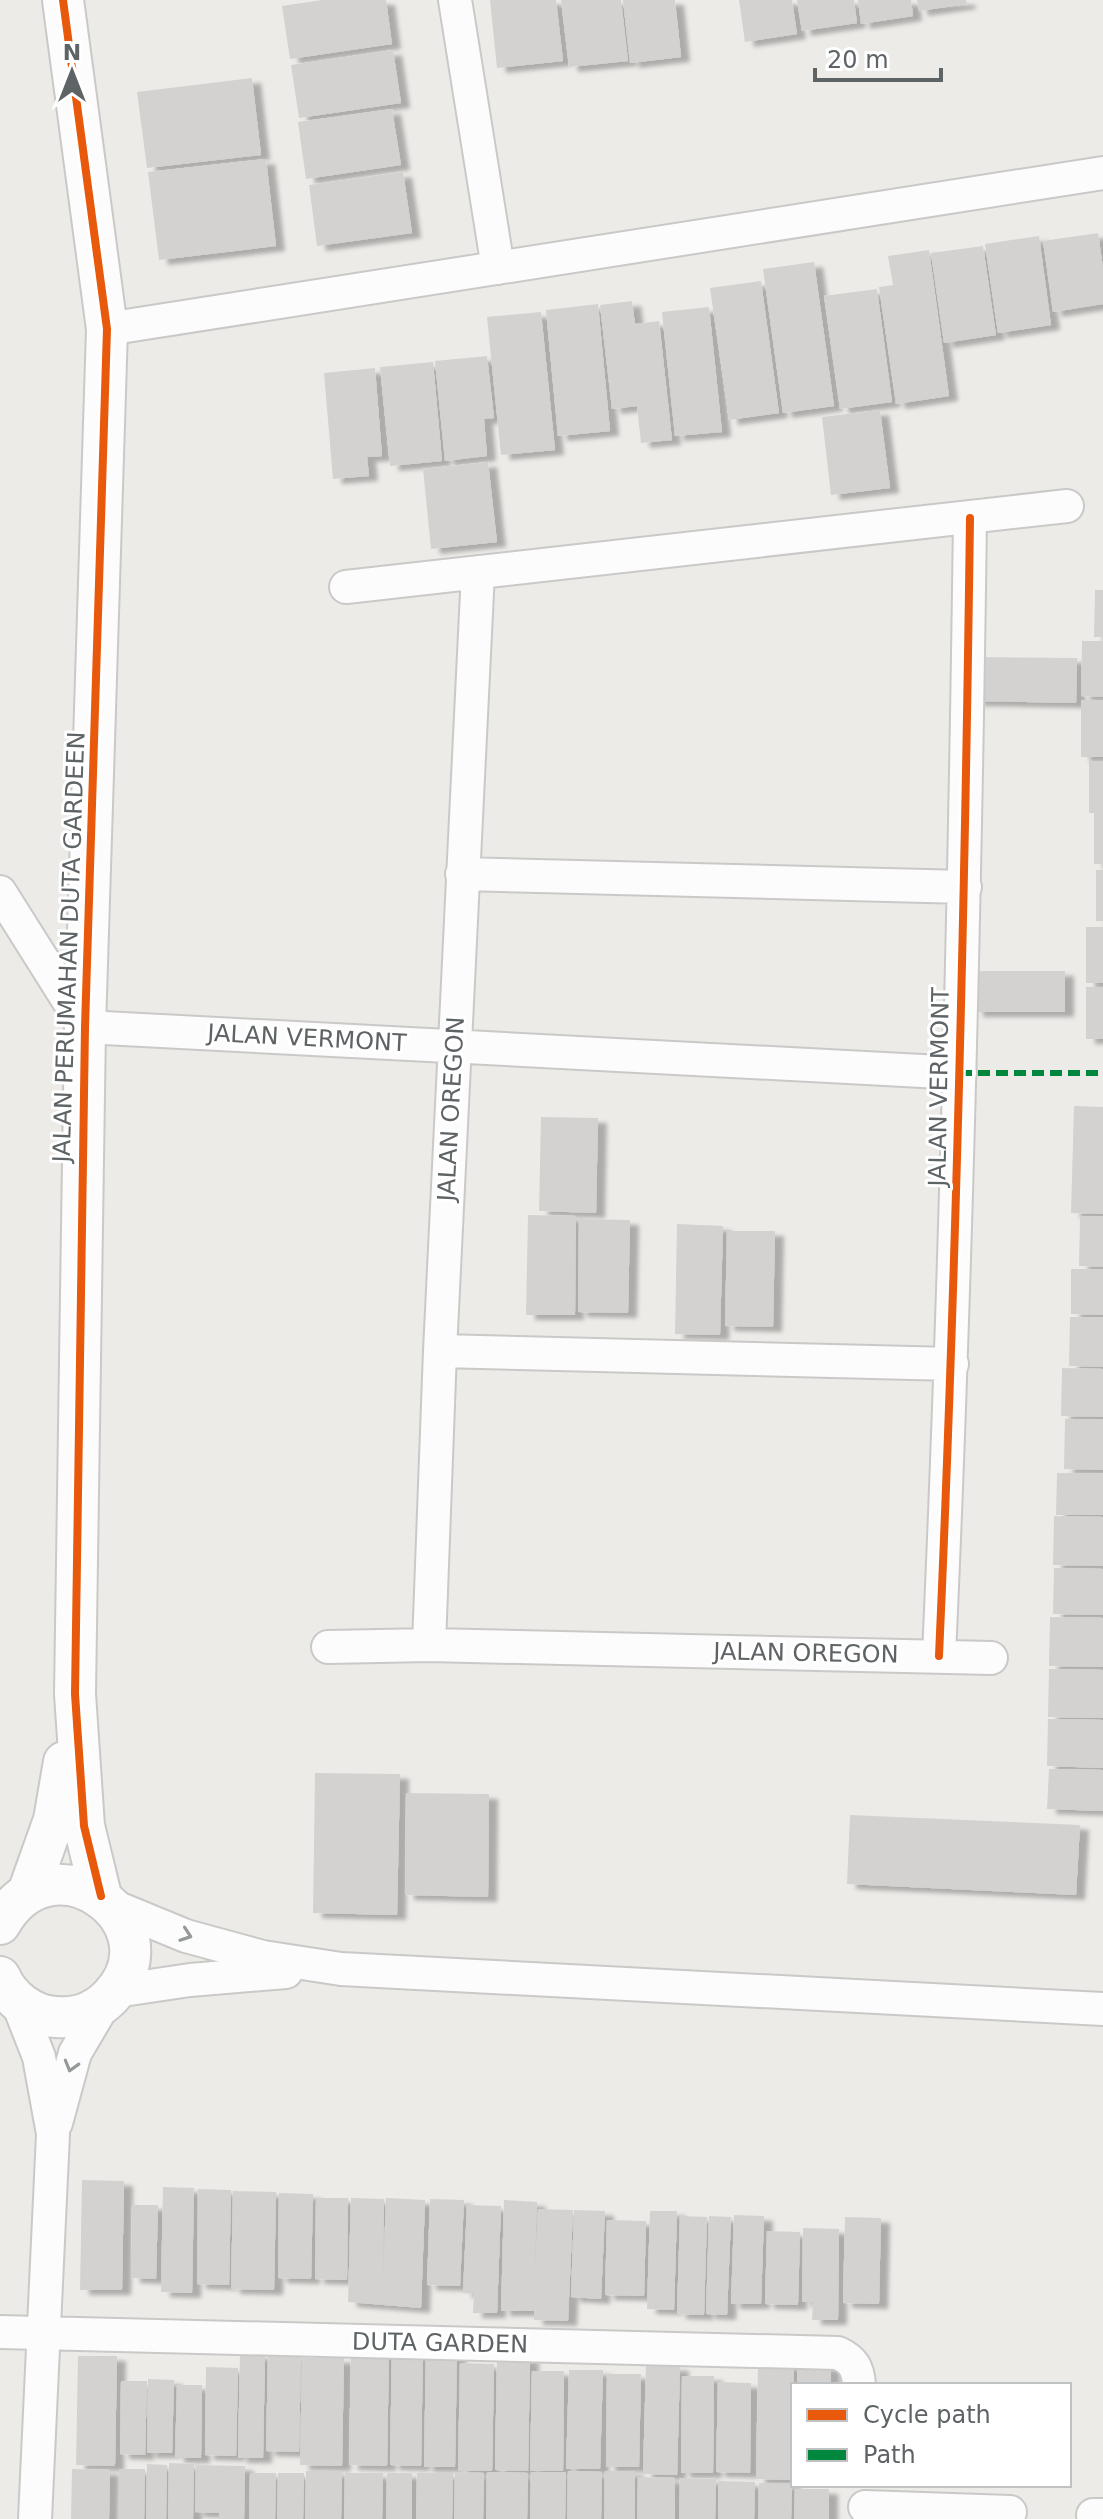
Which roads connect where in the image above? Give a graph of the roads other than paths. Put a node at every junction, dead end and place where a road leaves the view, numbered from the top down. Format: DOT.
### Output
graph roads {
  1 [pos="63,0"];
  2 [pos="455,0"];
  3 [pos="1103,173"];
  4 [pos="498,268"];
  5 [pos="107,329"];
  6 [pos="1067,506"];
  7 [pos="970,518"];
  8 [pos="478,572"];
  9 [pos="346,587"];
  10 [pos="462,874"];
  11 [pos="965,887"];
  12 [pos="0,892"];
  13 [pos="85,1027"];
  14 [pos="453,1045"];
  15 [pos="960,1073"];
  16 [pos="440,1351"];
  17 [pos="952,1364"];
  18 [pos="429,1645"];
  19 [pos="328,1647"];
  20 [pos="939,1656"];
  21 [pos="991,1658"];
  22 [pos="75,1694"];
  23 [pos="107,1901"];
  24 [pos="9,1909"];
  25 [pos="341,1969"];
  26 [pos="5,1987"];
  27 [pos="110,1997"];
  28 [pos="1103,2009"];
  29 [pos="53,2134"];
  30 [pos="0,2332"];
  31 [pos="43,2333"];
  32 [pos="859,2383"];
  33 [pos="864,2504"];
  34 [pos="1010,2512"];
  35 [pos="35,2519"];
  1 -- 5 [label="street, JALAN PERUMAHAN DUTA GARDEEN"];
  2 -- 4 [label="street"];
  3 -- 4 [label="street"];
  4 -- 5 [label="street"];
  5 -- 13 [label="street, JALAN PERUMAHAN DUTA GARDEEN"];
  6 -- 7 [label="street"];
  7 -- 8 [label="street"];
  7 -- 11 [label="street, JALAN VERMONT"];
  8 -- 9 [label="street"];
  8 -- 10 [label="street, JALAN OREGON"];
  10 -- 11 [label="street"];
  10 -- 14 [label="street, JALAN OREGON"];
  11 -- 15 [label="street, JALAN VERMONT"];
  12 -- 13 [label="street"];
  13 -- 14 [label="street, JALAN VERMONT"];
  13 -- 22 [label="street, JALAN PERUMAHAN DUTA GARDEEN"];
  14 -- 15 [label="street, JALAN VERMONT"];
  14 -- 16 [label="street, JALAN OREGON"];
  15 -- 17 [label="street, JALAN VERMONT"];
  16 -- 17 [label="street"];
  16 -- 18 [label="street, JALAN OREGON"];
  17 -- 20 [label="street, JALAN VERMONT"];
  18 -- 19 [label="street, JALAN OREGON"];
  18 -- 20 [label="street, JALAN OREGON"];
  20 -- 21 [label="street, JALAN OREGON"];
  22 -- 23 [label="street, JALAN PERUMAHAN DUTA GARDEEN"];
  22 -- 24 [label="street, JALAN PERUMAHAN DUTA GARDEEN"];
  23 -- 24 [label="street"];
  23 -- 25 [label="street, one-way"];
  23 -- 27 [label="street, JALAN PERUMAHAN DUTA GARDEEN"];
  25 -- 27 [label="street"];
  25 -- 28 [label="street"];
  26 -- 27 [label="street"];
  26 -- 29 [label="street"];
  27 -- 29 [label="street, one-way"];
  29 -- 31 [label="street"];
  30 -- 31 [label="street, DUTA GARDEN"];
  31 -- 32 [label="street, DUTA GARDEN"];
  31 -- 35 [label="street"];
  33 -- 34 [label="street"];
}
